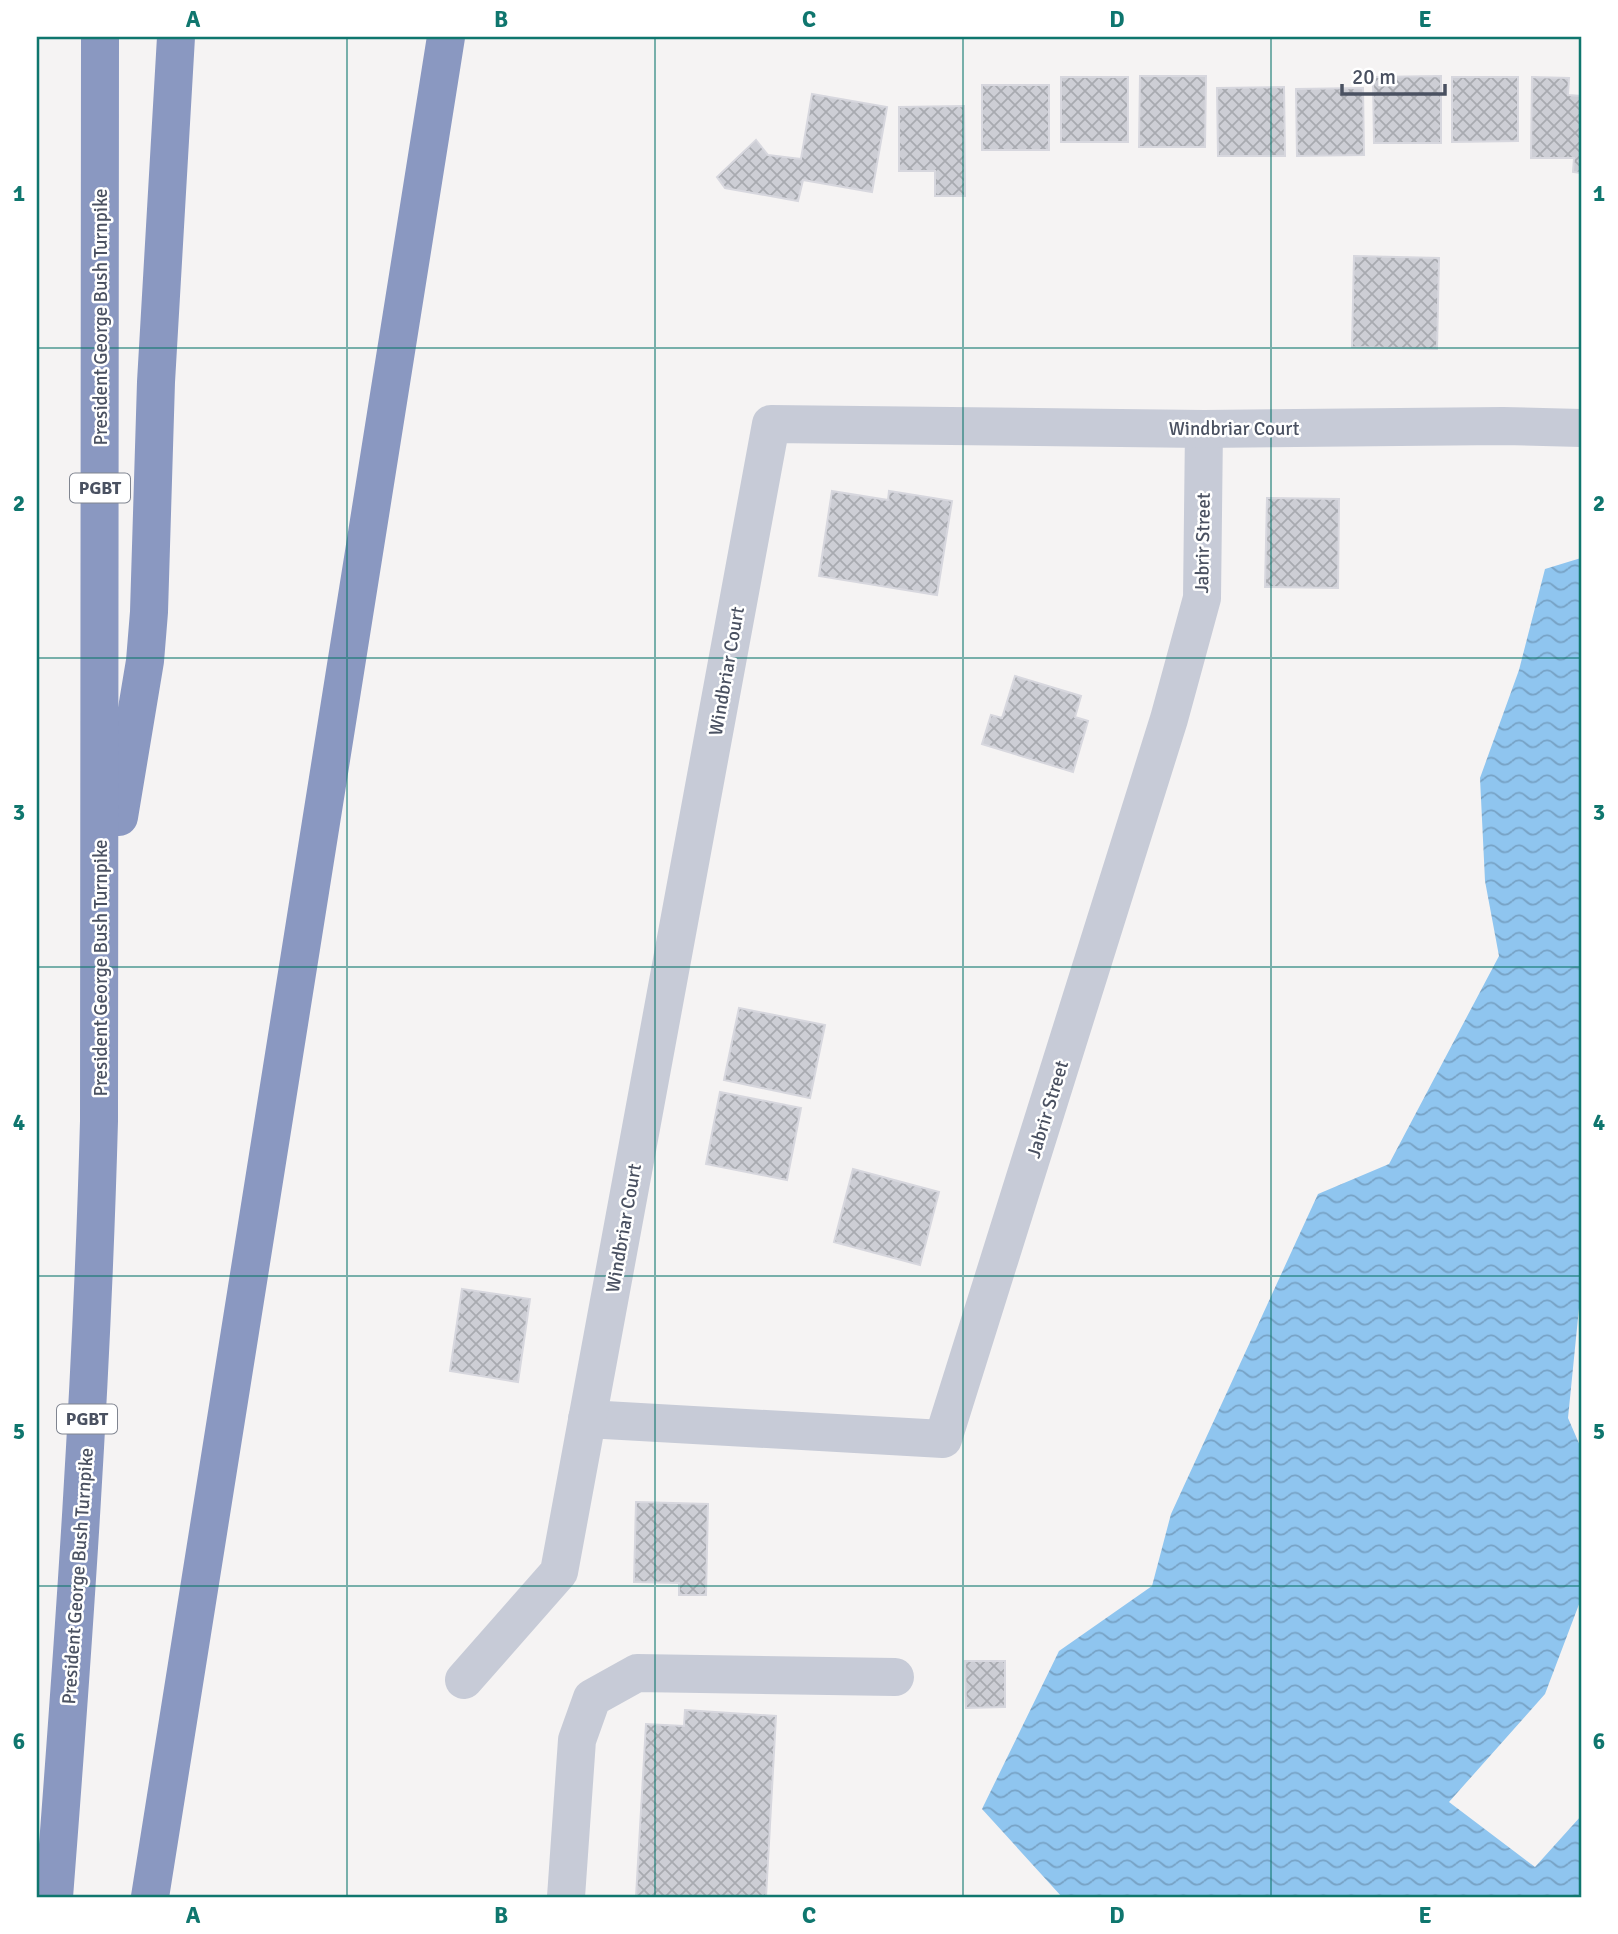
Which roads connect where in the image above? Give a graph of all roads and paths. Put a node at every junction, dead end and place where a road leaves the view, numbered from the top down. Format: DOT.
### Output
graph roads {
  1 [pos="100,37"];
  2 [pos="177,37"];
  3 [pos="444,49"];
  4 [pos="1581,428"];
  5 [pos="1204,429"];
  6 [pos="100,940"];
  7 [pos="587,1419"];
  8 [pos="895,1677"];
  9 [pos="464,1680"];
  10 [pos="54,1897"];
  11 [pos="150,1897"];
  12 [pos="566,1897"];
  1 -- 6 [label="highway, President George Bush Turnpike / PGBT"];
  2 -- 6 [label="highway"];
  3 -- 11 [label="highway"];
  4 -- 5 [label="street, Windbriar Court"];
  5 -- 7 [label="street, Jabrir Street"];
  5 -- 7 [label="street, Windbriar Court"];
  6 -- 10 [label="highway, President George Bush Turnpike / PGBT"];
  7 -- 9 [label="street, Windbriar Court"];
  8 -- 12 [label="street"];
}
